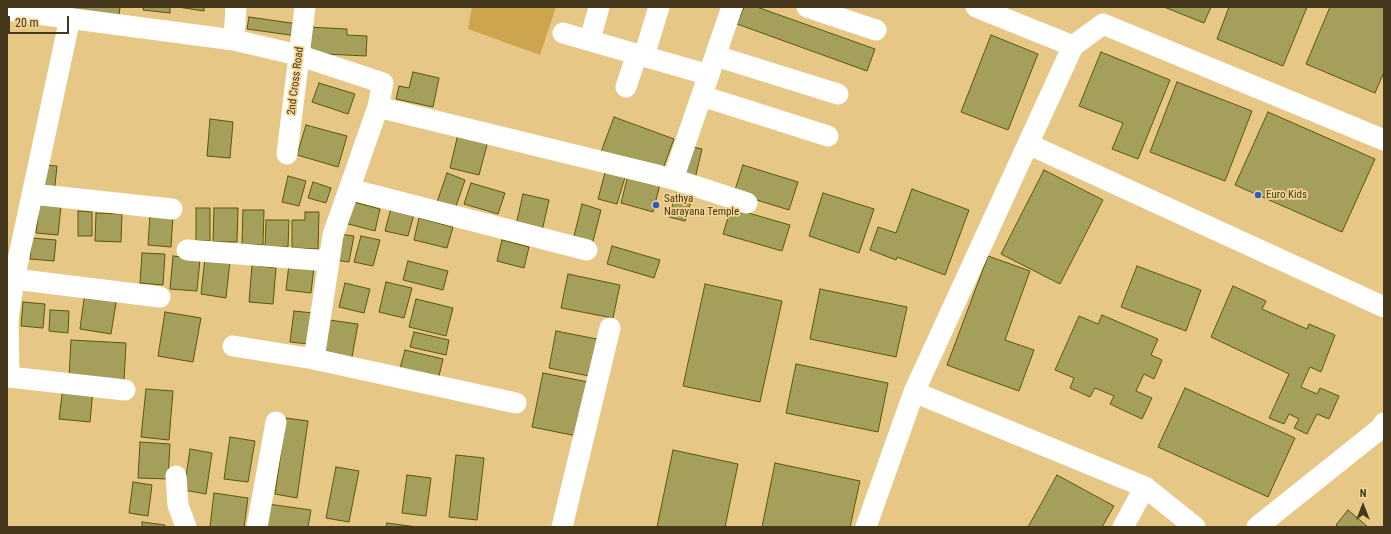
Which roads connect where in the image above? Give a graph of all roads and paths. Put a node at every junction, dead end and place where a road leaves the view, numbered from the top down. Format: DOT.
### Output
graph roads {
  1 [pos="236,7"];
  2 [pos="305,7"];
  3 [pos="599,7"];
  4 [pos="659,7"];
  5 [pos="732,7"];
  6 [pos="807,7"];
  7 [pos="976,7"];
  8 [pos="7,10"];
  9 [pos="70,18"];
  10 [pos="876,30"];
  11 [pos="563,32"];
  12 [pos="234,40"];
  13 [pos="590,40"];
  14 [pos="1073,46"];
  15 [pos="298,55"];
  16 [pos="641,55"];
  17 [pos="712,66"];
  18 [pos="626,87"];
  19 [pos="838,94"];
  20 [pos="702,96"];
  21 [pos="378,107"];
  22 [pos="828,136"];
  23 [pos="1383,137"];
  24 [pos="1028,144"];
  25 [pos="287,154"];
  26 [pos="673,179"];
  27 [pos="349,189"];
  28 [pos="32,194"];
  29 [pos="747,203"];
  30 [pos="172,208"];
  31 [pos="187,250"];
  32 [pos="587,250"];
  33 [pos="329,261"];
  34 [pos="14,279"];
  35 [pos="160,297"];
  36 [pos="1384,307"];
  37 [pos="8,319"];
  38 [pos="610,328"];
  39 [pos="233,346"];
  40 [pos="309,358"];
  41 [pos="125,390"];
  42 [pos="914,392"];
  43 [pos="516,403"];
  44 [pos="276,422"];
  45 [pos="1384,423"];
  46 [pos="176,476"];
  47 [pos="1145,487"];
  48 [pos="186,527"];
  49 [pos="257,527"];
  50 [pos="562,527"];
  51 [pos="866,527"];
  52 [pos="1123,527"];
  53 [pos="1195,527"];
  54 [pos="1257,527"];
  1 -- 12 [label="street"];
  2 -- 15 [label="street, 2nd Cross Road"];
  3 -- 13 [label="street"];
  4 -- 16 [label="street"];
  5 -- 17 [label="street"];
  6 -- 10 [label="street"];
  7 -- 14 [label="street"];
  8 -- 9 [label="street"];
  9 -- 12 [label="street"];
  9 -- 28 [label="street"];
  11 -- 13 [label="street"];
  12 -- 15 [label="street"];
  13 -- 16 [label="street"];
  14 -- 23 [label="street"];
  14 -- 24 [label="street"];
  15 -- 21 [label="street"];
  15 -- 25 [label="street, 2nd Cross Road"];
  16 -- 17 [label="street"];
  16 -- 18 [label="street"];
  17 -- 19 [label="street"];
  17 -- 20 [label="street"];
  20 -- 22 [label="street"];
  20 -- 26 [label="street"];
  21 -- 26 [label="street"];
  21 -- 27 [label="street"];
  24 -- 36 [label="street"];
  24 -- 42 [label="street"];
  26 -- 29 [label="street"];
  27 -- 32 [label="street"];
  27 -- 33 [label="street"];
  28 -- 30 [label="street"];
  28 -- 34 [label="street"];
  31 -- 33 [label="street"];
  33 -- 40 [label="street"];
  34 -- 35 [label="street"];
  34 -- 37 [label="street"];
  37 -- 41 [label="street"];
  38 -- 50 [label="street"];
  39 -- 40 [label="street"];
  40 -- 43 [label="street"];
  42 -- 47 [label="street"];
  42 -- 51 [label="street"];
  44 -- 49 [label="street"];
  45 -- 54 [label="street"];
  46 -- 48 [label="street"];
  47 -- 52 [label="street"];
  47 -- 53 [label="street"];
}
